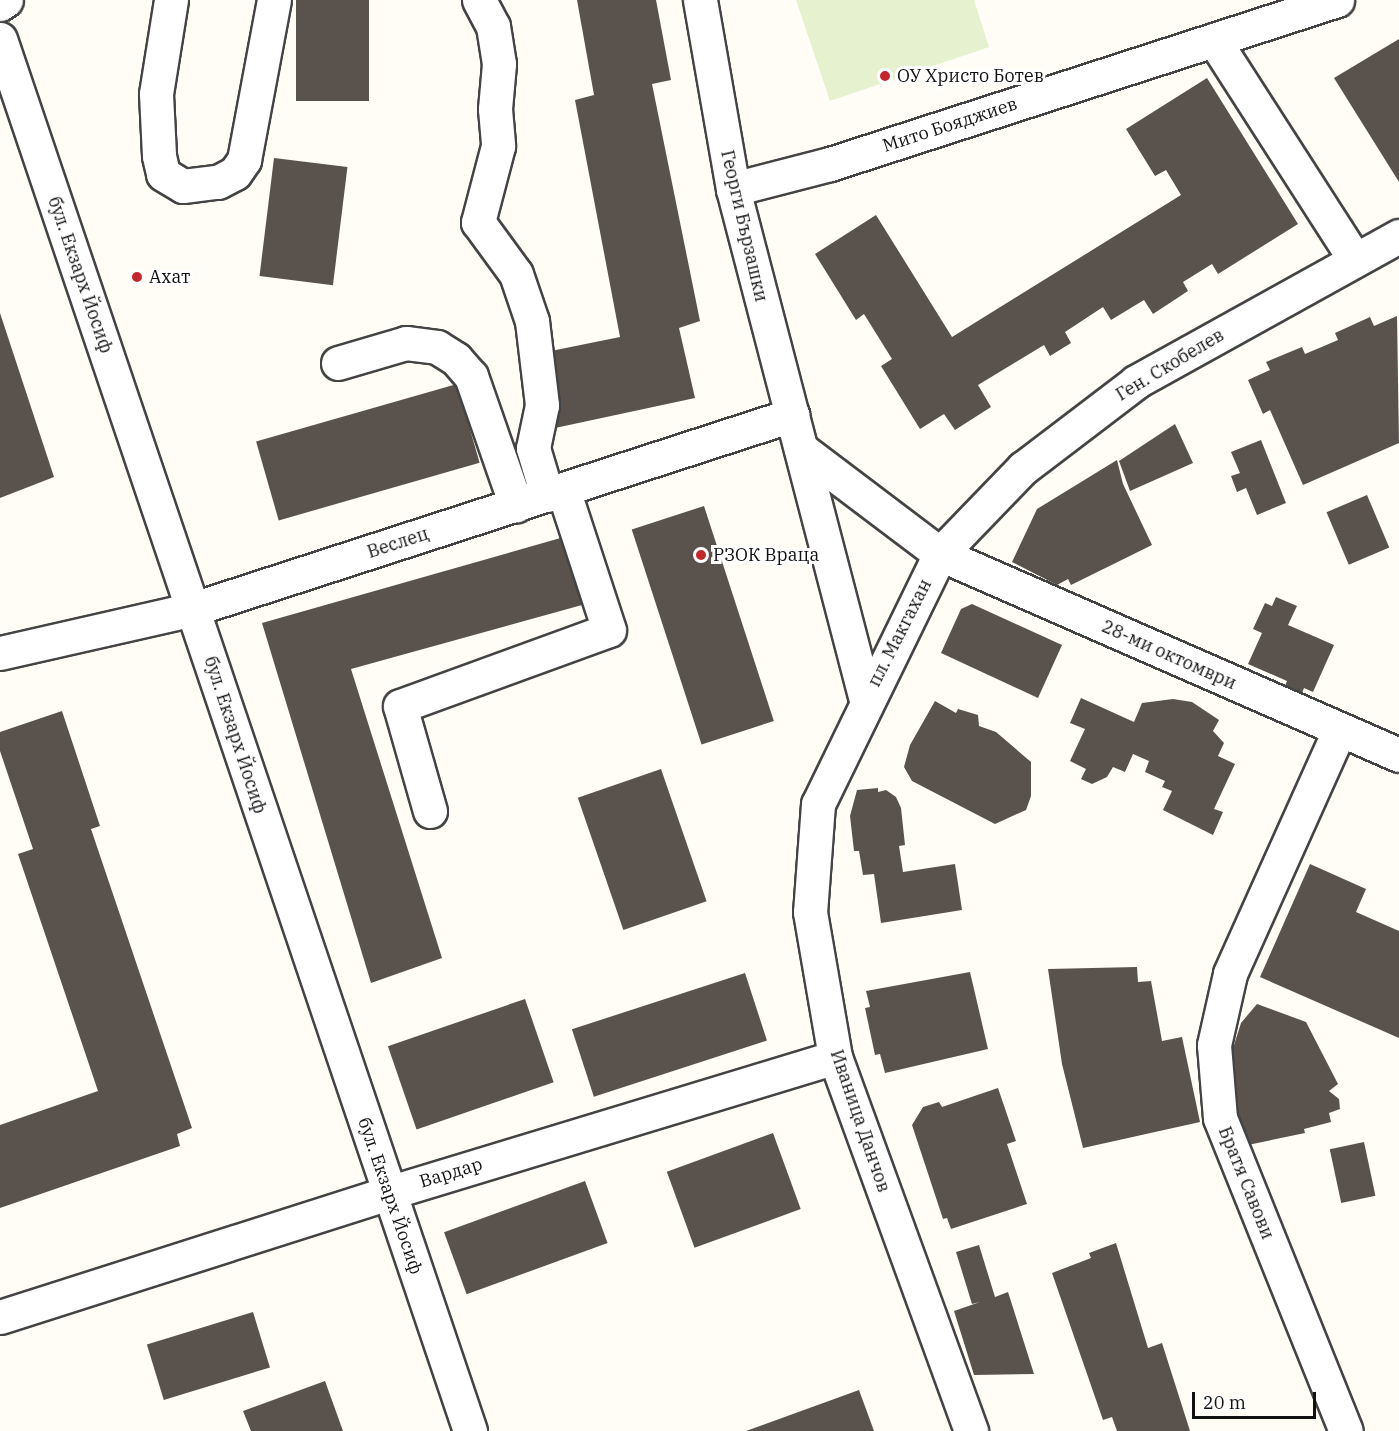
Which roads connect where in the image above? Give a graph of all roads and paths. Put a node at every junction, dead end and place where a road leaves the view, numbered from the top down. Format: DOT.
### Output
graph roads {
  1 [pos="6,0"];
  2 [pos="171,0"];
  3 [pos="274,0"];
  4 [pos="479,0"];
  5 [pos="700,0"];
  6 [pos="1337,0"];
  7 [pos="0,4"];
  8 [pos="0,39"];
  9 [pos="1214,40"];
  10 [pos="733,189"];
  11 [pos="1399,236"];
  12 [pos="1355,260"];
  13 [pos="338,363"];
  14 [pos="792,415"];
  15 [pos="801,449"];
  16 [pos="555,492"];
  17 [pos="516,505"];
  18 [pos="940,554"];
  19 [pos="193,609"];
  20 [pos="0,653"];
  21 [pos="866,700"];
  22 [pos="1339,731"];
  23 [pos="1399,755"];
  24 [pos="430,811"];
  25 [pos="836,1057"];
  26 [pos="388,1193"];
  27 [pos="0,1317"];
  28 [pos="470,1431"];
  29 [pos="971,1431"];
  30 [pos="1346,1431"];
  1 -- 7 [label="street"];
  2 -- 3 [label="street"];
  4 -- 16 [label="street"];
  5 -- 10 [label="street, Георги Бързашки"];
  6 -- 9 [label="street, Мито Бояджиев"];
  8 -- 19 [label="street, бул. Екзарх Йосиф"];
  9 -- 10 [label="street, Мито Бояджиев"];
  9 -- 12 [label="street"];
  10 -- 14 [label="street, Георги Бързашки"];
  11 -- 12 [label="street, Ген. Скобелев"];
  12 -- 18 [label="street, Ген. Скобелев"];
  13 -- 17 [label="street"];
  14 -- 15 [label="street, Георги Бързашки"];
  14 -- 16 [label="street, Веслец"];
  15 -- 18 [label="street"];
  15 -- 21 [label="street, пл. Макгахан"];
  16 -- 17 [label="street, Веслец"];
  16 -- 24 [label="street"];
  17 -- 19 [label="street, Веслец"];
  18 -- 21 [label="street, пл. Макгахан"];
  18 -- 22 [label="street, 28-ми октомври"];
  19 -- 20 [label="street, Веслец"];
  19 -- 26 [label="street, бул. Екзарх Йосиф"];
  21 -- 25 [label="street, Иваница Данчов"];
  22 -- 23 [label="street, 28-ми октомври"];
  22 -- 30 [label="street, Братя Савови"];
  25 -- 26 [label="street, Вардар"];
  25 -- 29 [label="street, Иваница Данчов"];
  26 -- 27 [label="street, Вардар"];
  26 -- 28 [label="street, бул. Екзарх Йосиф"];
}
